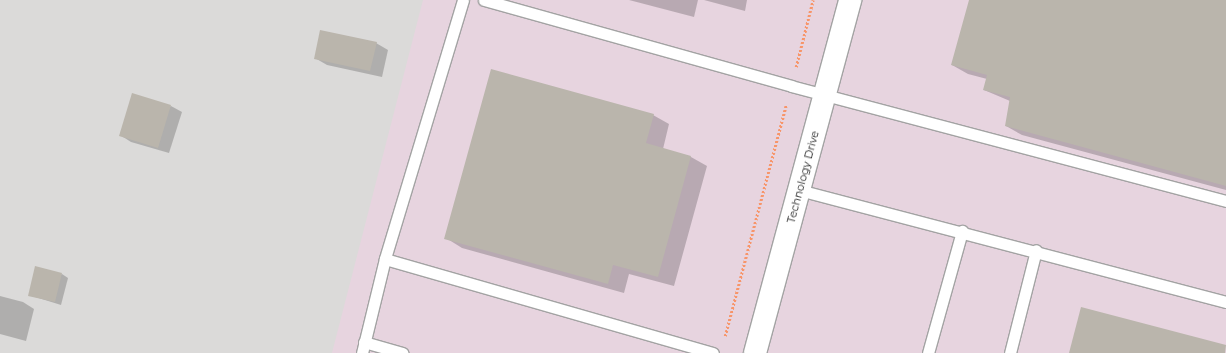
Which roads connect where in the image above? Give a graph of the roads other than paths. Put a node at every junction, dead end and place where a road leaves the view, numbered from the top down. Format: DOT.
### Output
graph roads {
  1 [pos="463,0"];
  2 [pos="484,0"];
  3 [pos="850,0"];
  4 [pos="825,95"];
  5 [pos="799,190"];
  6 [pos="1226,201"];
  7 [pos="962,231"];
  8 [pos="1036,250"];
  9 [pos="385,259"];
  10 [pos="1226,302"];
  11 [pos="364,342"];
  12 [pos="362,353"];
  13 [pos="402,353"];
  14 [pos="713,353"];
  15 [pos="755,353"];
  16 [pos="928,353"];
  17 [pos="1010,353"];
  1 -- 9 [label="lane"];
  2 -- 4 [label="lane"];
  3 -- 4 [label="street, Technology Drive"];
  4 -- 5 [label="street, Technology Drive"];
  4 -- 6 [label="lane"];
  5 -- 7 [label="lane"];
  5 -- 15 [label="street, Technology Drive"];
  7 -- 8 [label="lane"];
  7 -- 16 [label="lane"];
  8 -- 10 [label="lane"];
  8 -- 17 [label="lane"];
  9 -- 11 [label="lane"];
  9 -- 14 [label="lane"];
  11 -- 12 [label="lane"];
  11 -- 13 [label="lane"];
}
